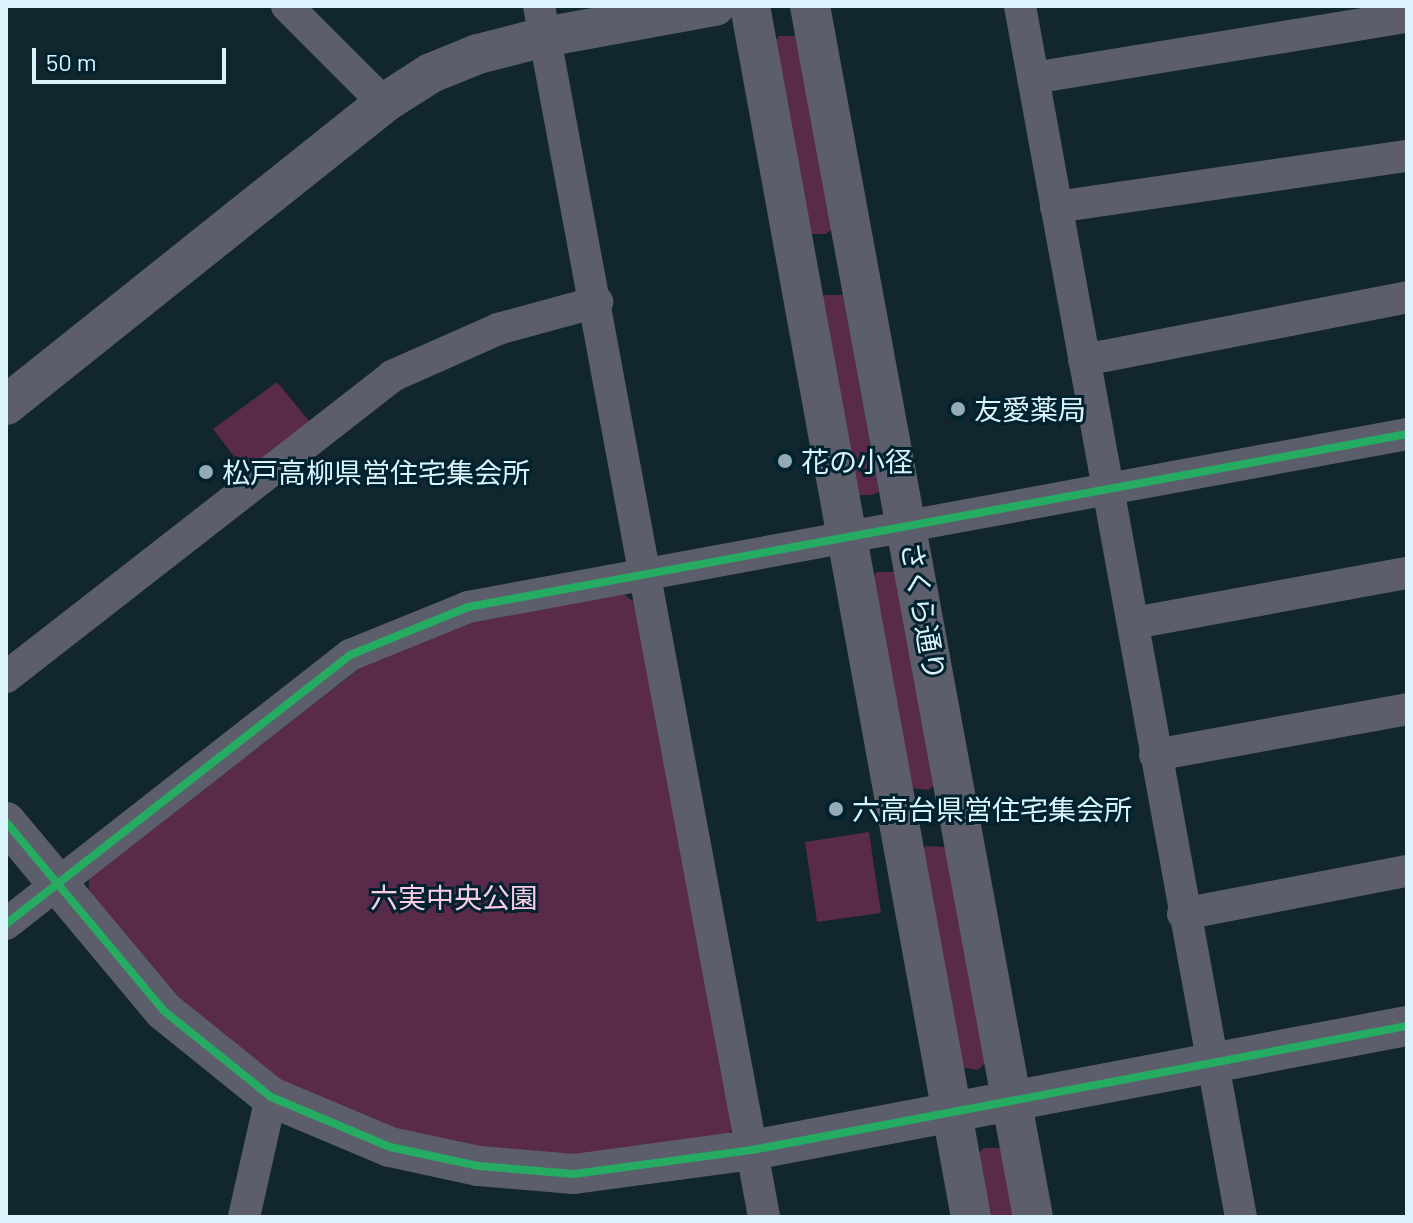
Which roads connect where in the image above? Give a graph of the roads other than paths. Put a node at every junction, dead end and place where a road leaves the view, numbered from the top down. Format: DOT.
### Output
graph roads {
  1 [pos="287,6"];
  2 [pos="715,6"];
  3 [pos="750,6"];
  4 [pos="810,6"];
  5 [pos="1020,6"];
  6 [pos="1407,17"];
  7 [pos="542,22"];
  8 [pos="1033,78"];
  9 [pos="384,103"];
  10 [pos="1407,156"];
  11 [pos="1056,207"];
  12 [pos="1407,297"];
  13 [pos="597,302"];
  14 [pos="1084,360"];
  15 [pos="6,405"];
  16 [pos="1407,434"];
  17 [pos="1108,489"];
  18 [pos="909,528"];
  19 [pos="848,540"];
  20 [pos="646,573"];
  21 [pos="1407,573"];
  22 [pos="1134,623"];
  23 [pos="6,677"];
  24 [pos="1407,709"];
  25 [pos="1155,755"];
  26 [pos="6,822"];
  27 [pos="1407,871"];
  28 [pos="55,886"];
  29 [pos="1183,914"];
  30 [pos="6,924"];
  31 [pos="1407,1026"];
  32 [pos="1211,1064"];
  33 [pos="271,1097"];
  34 [pos="1011,1101"];
  35 [pos="950,1110"];
  36 [pos="752,1150"];
  37 [pos="244,1217"];
  38 [pos="764,1217"];
  39 [pos="971,1217"];
  40 [pos="1033,1217"];
  41 [pos="1241,1217"];
  1 -- 9 [label="street"];
  2 -- 7 [label="street"];
  3 -- 19 [label="street"];
  4 -- 18 [label="street, さくら通り"];
  5 -- 8 [label="street"];
  6 -- 8 [label="street"];
  7 -- 9 [label="street"];
  7 -- 13 [label="street"];
  8 -- 11 [label="street"];
  9 -- 15 [label="street"];
  10 -- 11 [label="street"];
  11 -- 14 [label="street"];
  12 -- 14 [label="street"];
  13 -- 20 [label="street"];
  13 -- 23 [label="street"];
  14 -- 17 [label="street"];
  16 -- 17 [label="street"];
  17 -- 18 [label="street"];
  17 -- 22 [label="street"];
  18 -- 19 [label="street"];
  18 -- 34 [label="street, さくら通り"];
  19 -- 20 [label="street"];
  19 -- 35 [label="street"];
  20 -- 28 [label="street"];
  20 -- 36 [label="street"];
  21 -- 22 [label="street"];
  22 -- 25 [label="street"];
  24 -- 25 [label="street"];
  25 -- 29 [label="street"];
  26 -- 28 [label="street"];
  27 -- 29 [label="street"];
  28 -- 30 [label="street"];
  28 -- 33 [label="street"];
  29 -- 32 [label="street"];
  31 -- 32 [label="street"];
  32 -- 34 [label="street"];
  32 -- 41 [label="street"];
  33 -- 36 [label="street"];
  33 -- 37 [label="street"];
  34 -- 35 [label="street"];
  34 -- 40 [label="street, さくら通り"];
  35 -- 36 [label="street"];
  35 -- 39 [label="street"];
  36 -- 38 [label="street"];
}
